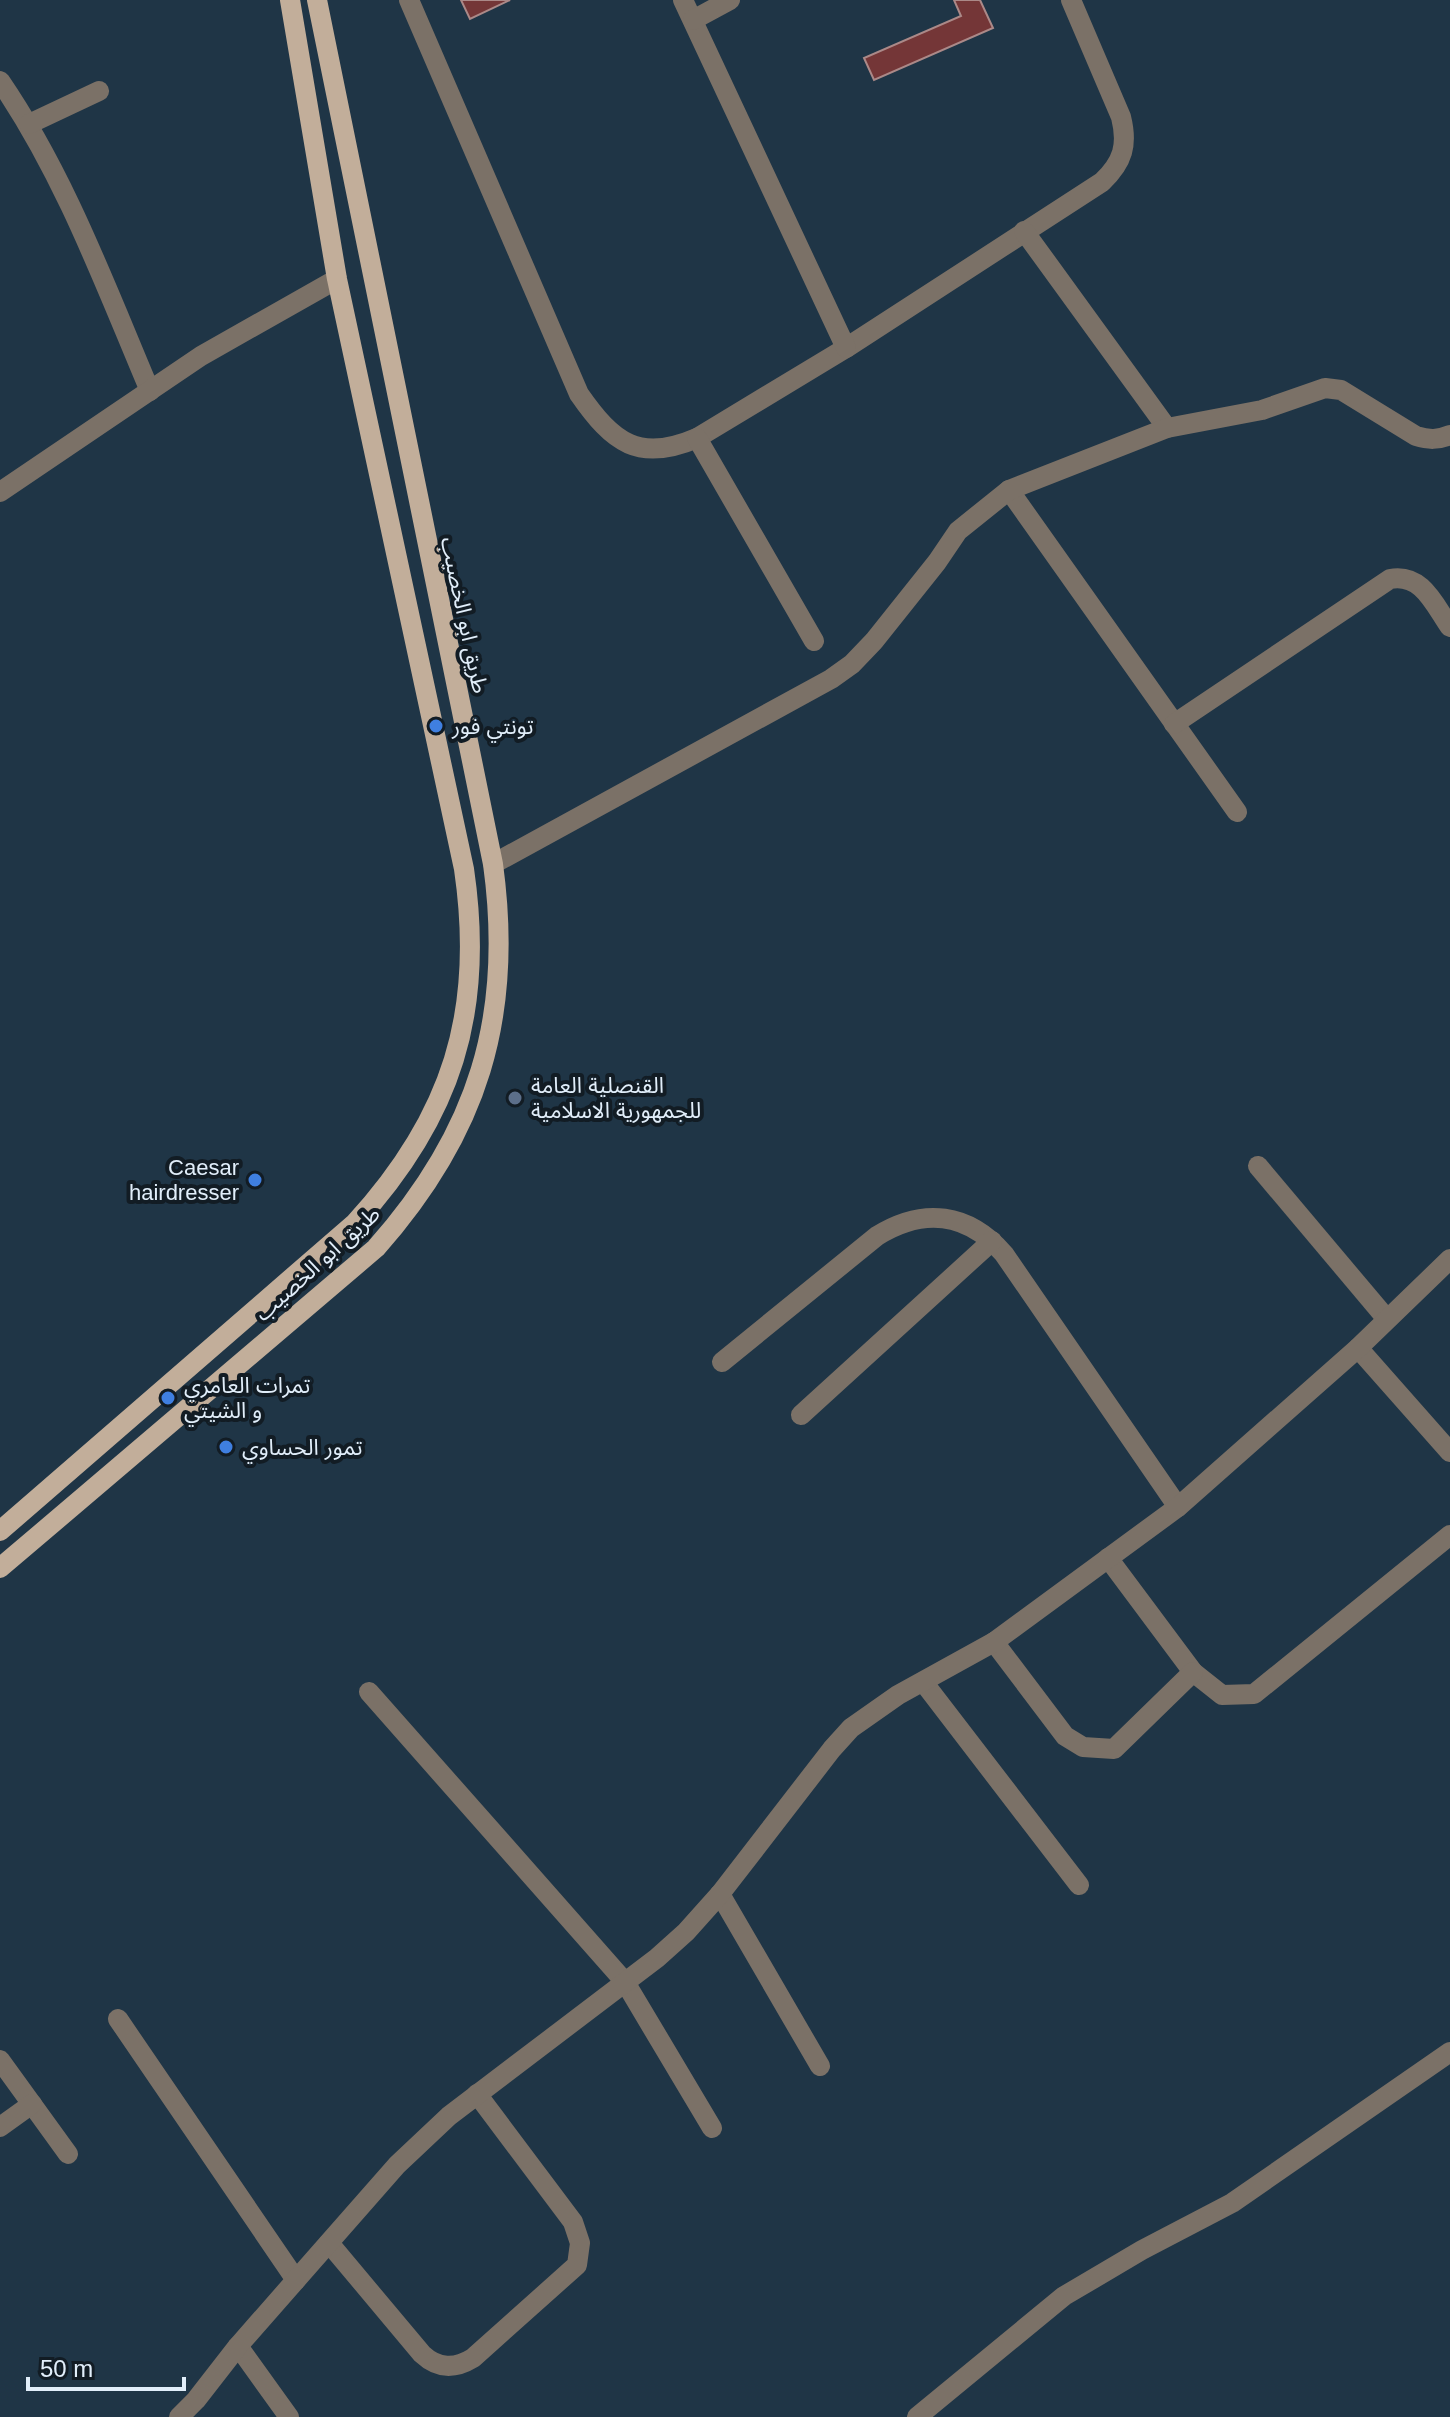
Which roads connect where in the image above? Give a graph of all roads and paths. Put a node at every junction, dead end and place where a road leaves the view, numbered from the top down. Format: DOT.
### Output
graph roads {
  1 [pos="290,0"];
  2 [pos="317,0"];
  3 [pos="409,0"];
  4 [pos="683,0"];
  5 [pos="730,0"];
  6 [pos="1071,0"];
  7 [pos="693,20"];
  8 [pos="0,81"];
  9 [pos="99,91"];
  10 [pos="29,124"];
  11 [pos="1024,231"];
  12 [pos="337,279"];
  13 [pos="846,348"];
  14 [pos="150,391"];
  15 [pos="401,424"];
  16 [pos="1167,428"];
  17 [pos="370,433"];
  18 [pos="1450,435"];
  19 [pos="697,438"];
  20 [pos="1009,490"];
  21 [pos="0,492"];
  22 [pos="1450,627"];
  23 [pos="814,641"];
  24 [pos="1174,724"];
  25 [pos="1237,812"];
  26 [pos="493,864"];
  27 [pos="1258,1166"];
  28 [pos="992,1241"];
  29 [pos="1450,1259"];
  30 [pos="1386,1318"];
  31 [pos="1358,1348"];
  32 [pos="722,1362"];
  33 [pos="801,1415"];
  34 [pos="1450,1452"];
  35 [pos="1178,1507"];
  36 [pos="0,1531"];
  37 [pos="1450,1535"];
  38 [pos="1108,1558"];
  39 [pos="0,1568"];
  40 [pos="994,1642"];
  41 [pos="1193,1672"];
  42 [pos="924,1683"];
  43 [pos="369,1692"];
  44 [pos="1079,1885"];
  45 [pos="720,1894"];
  46 [pos="625,1982"];
  47 [pos="118,2019"];
  48 [pos="1450,2052"];
  49 [pos="0,2060"];
  50 [pos="820,2066"];
  51 [pos="477,2094"];
  52 [pos="32,2104"];
  53 [pos="0,2127"];
  54 [pos="712,2128"];
  55 [pos="68,2154"];
  56 [pos="329,2243"];
  57 [pos="296,2280"];
  58 [pos="238,2346"];
  59 [pos="179,2417"];
  60 [pos="289,2417"];
  61 [pos="917,2417"];
  1 -- 12 [label="main road, طريق ابو الخصيب"];
  2 -- 15 [label="main road, طريق ابو الخصيب"];
  3 -- 19 [label="street"];
  4 -- 7 [label="street"];
  5 -- 7 [label="street"];
  6 -- 11 [label="street"];
  7 -- 13 [label="street"];
  8 -- 10 [label="street"];
  9 -- 10 [label="street"];
  10 -- 14 [label="street"];
  11 -- 13 [label="street"];
  11 -- 16 [label="street"];
  12 -- 14 [label="street"];
  12 -- 17 [label="main road, طريق ابو الخصيب"];
  13 -- 19 [label="street"];
  14 -- 21 [label="street"];
  15 -- 17 [label="main road"];
  15 -- 26 [label="main road, طريق ابو الخصيب"];
  16 -- 18 [label="street"];
  16 -- 20 [label="street"];
  17 -- 36 [label="main road, طريق ابو الخصيب"];
  19 -- 23 [label="street"];
  20 -- 24 [label="street"];
  20 -- 26 [label="street"];
  22 -- 24 [label="street"];
  24 -- 25 [label="street"];
  26 -- 39 [label="main road, طريق ابو الخصيب"];
  27 -- 30 [label="street"];
  28 -- 32 [label="street"];
  28 -- 33 [label="street"];
  28 -- 35 [label="street"];
  29 -- 30 [label="street"];
  30 -- 31 [label="street"];
  31 -- 34 [label="street"];
  31 -- 35 [label="street"];
  35 -- 38 [label="street"];
  37 -- 41 [label="street"];
  38 -- 40 [label="street"];
  38 -- 41 [label="street"];
  40 -- 41 [label="street"];
  40 -- 42 [label="street"];
  42 -- 44 [label="street"];
  42 -- 45 [label="street"];
  43 -- 46 [label="street"];
  45 -- 46 [label="street"];
  45 -- 50 [label="street"];
  46 -- 51 [label="street"];
  46 -- 54 [label="street"];
  47 -- 57 [label="street"];
  48 -- 61 [label="street"];
  49 -- 52 [label="street"];
  51 -- 56 [label="street"];
  51 -- 56 [label="street"];
  52 -- 53 [label="street"];
  52 -- 55 [label="street"];
  56 -- 57 [label="street"];
  57 -- 58 [label="street"];
  58 -- 59 [label="street"];
  58 -- 60 [label="street"];
}
